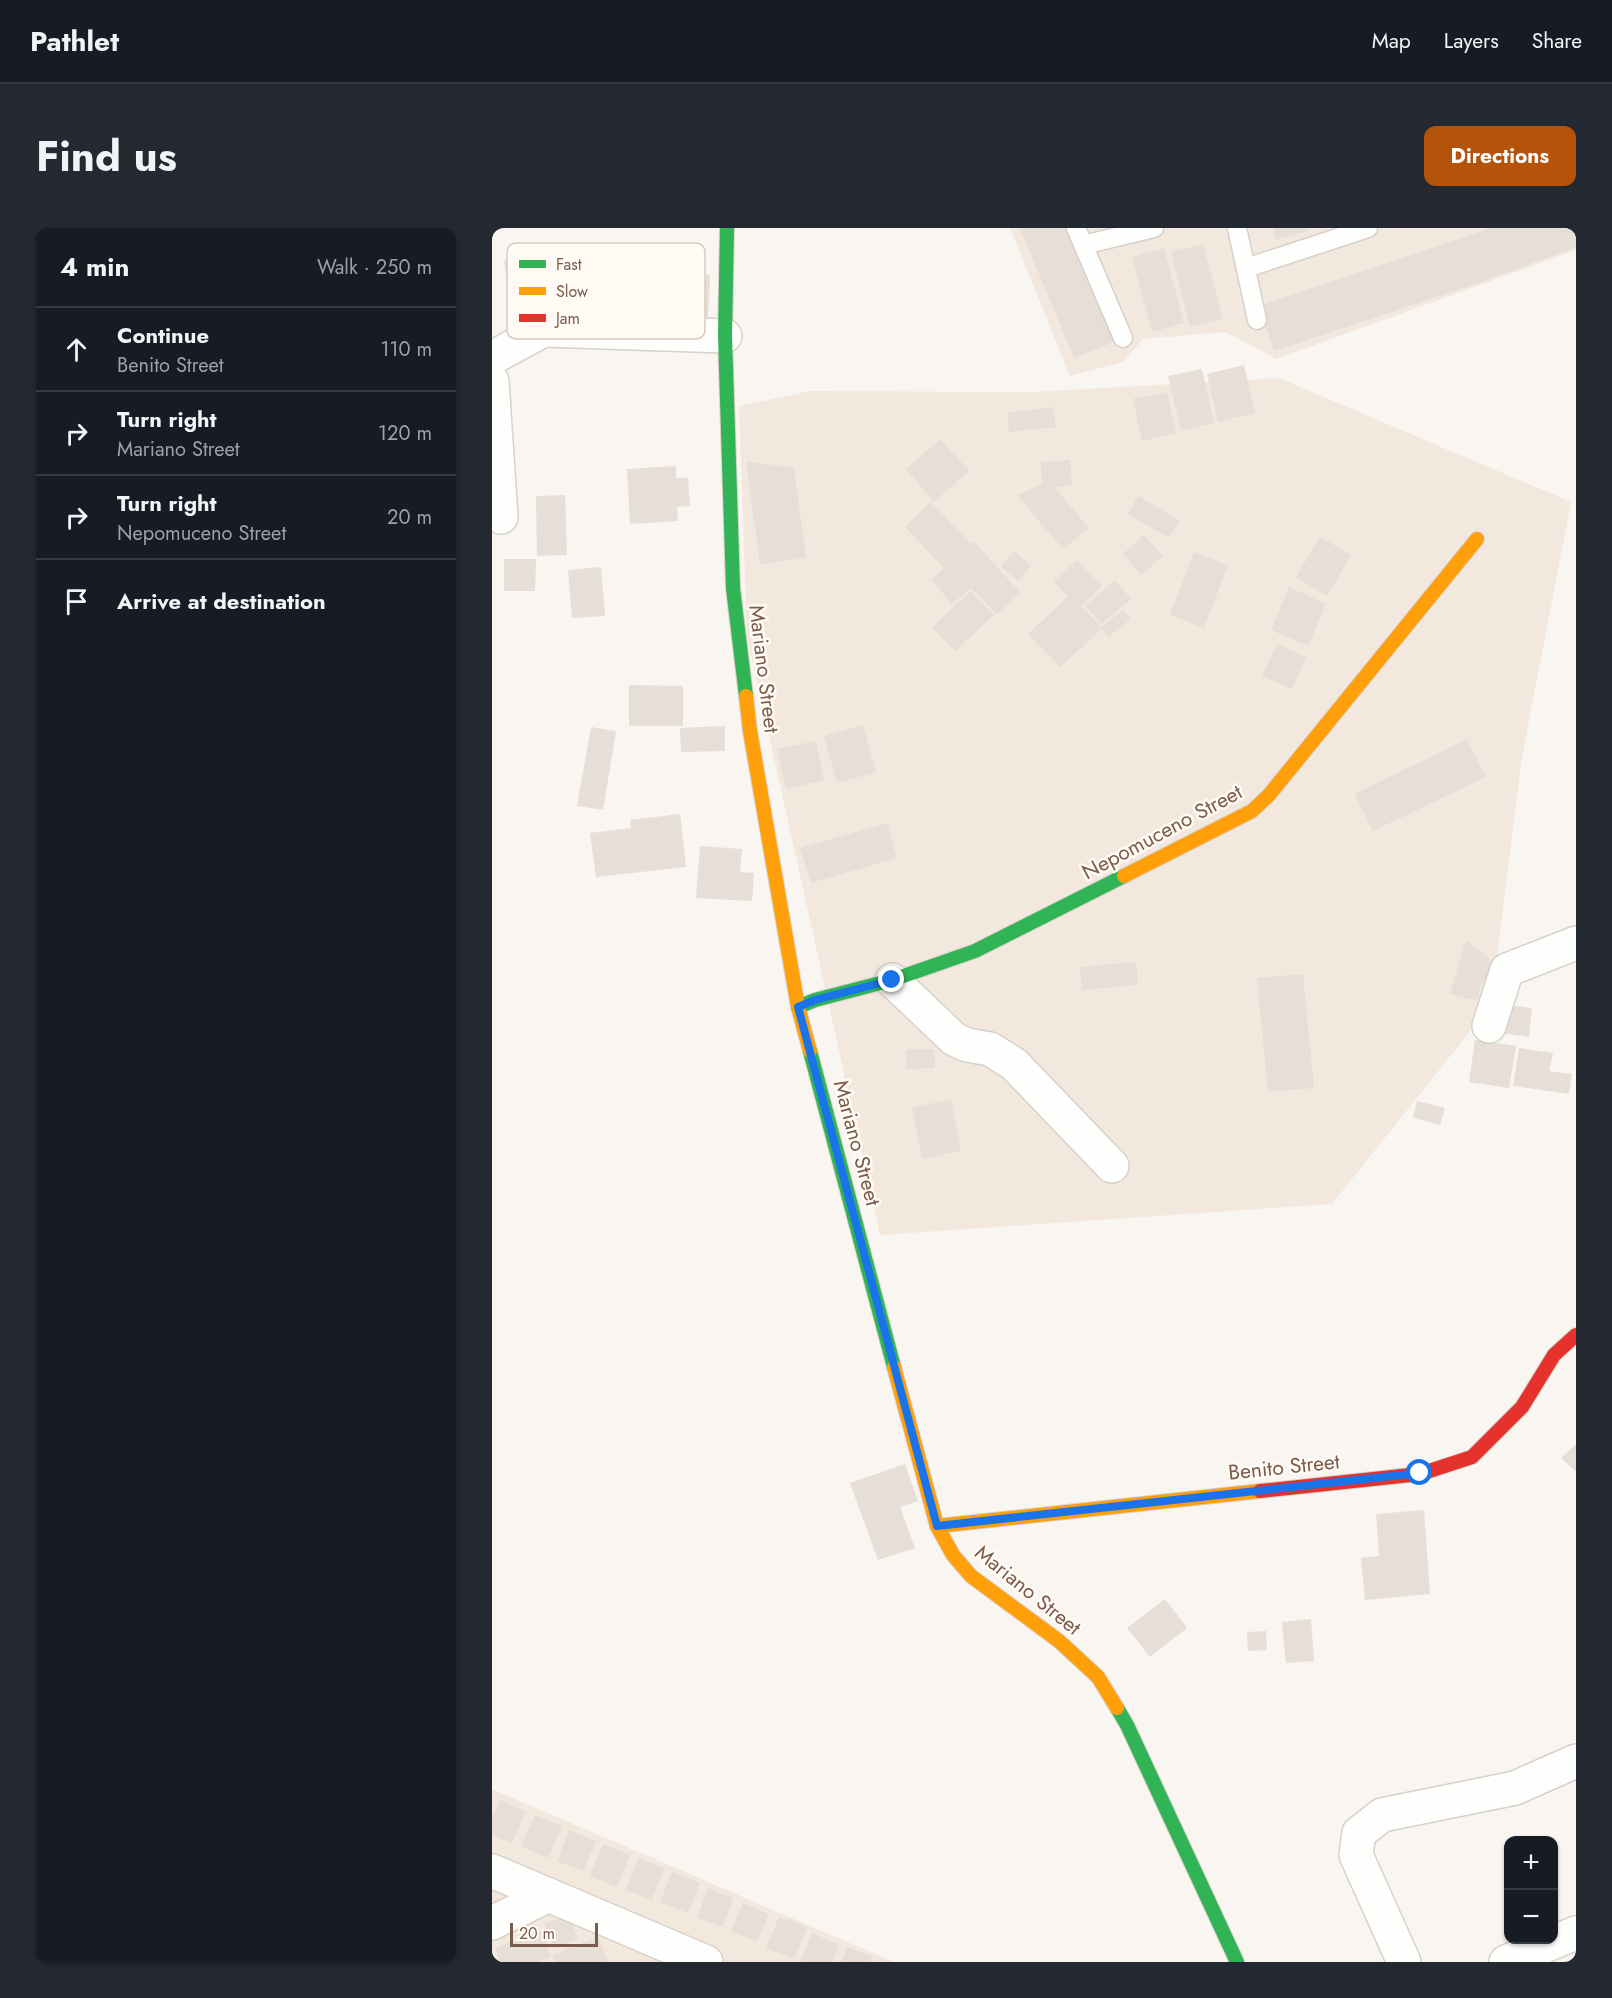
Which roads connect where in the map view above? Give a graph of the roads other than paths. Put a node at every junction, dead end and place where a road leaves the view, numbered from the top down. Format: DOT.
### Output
graph roads {
  1 [pos="727,228"];
  2 [pos="1154,228"];
  3 [pos="1237,228"];
  4 [pos="1368,228"];
  5 [pos="1080,236"];
  6 [pos="1246,268"];
  7 [pos="1257,320"];
  8 [pos="705,335"];
  9 [pos="725,336"];
  10 [pos="1124,338"];
  11 [pos="527,339"];
  12 [pos="492,358"];
  13 [pos="492,381"];
  14 [pos="501,517"];
  15 [pos="1477,539"];
  16 [pos="1576,943"];
  17 [pos="892,980"];
  18 [pos="798,1007"];
  19 [pos="1489,1026"];
  20 [pos="1112,1166"];
  21 [pos="1576,1335"];
  22 [pos="937,1526"];
  23 [pos="1576,1761"];
  24 [pos="492,1871"];
  25 [pos="549,1895"];
  26 [pos="492,1923"];
  27 [pos="1576,1933"];
  28 [pos="685,1959"];
  29 [pos="1237,1962"];
  30 [pos="1404,1962"];
  31 [pos="1506,1962"];
  1 -- 9 [label="main road, Mariano Street"];
  2 -- 5 [label="lane"];
  3 -- 6 [label="lane"];
  4 -- 6 [label="lane"];
  5 -- 10 [label="lane"];
  6 -- 7 [label="lane"];
  8 -- 9 [label="street"];
  9 -- 18 [label="main road, Mariano Street"];
  11 -- 12 [label="street"];
  13 -- 14 [label="street"];
  15 -- 17 [label="main road, Nepomuceno Street"];
  16 -- 19 [label="street"];
  17 -- 18 [label="main road, Nepomuceno Street"];
  17 -- 20 [label="street"];
  18 -- 22 [label="main road, Mariano Street"];
  21 -- 22 [label="main road, Benito Street"];
  22 -- 29 [label="main road, Mariano Street"];
  23 -- 30 [label="street"];
  24 -- 25 [label="street"];
  25 -- 26 [label="street"];
  25 -- 28 [label="street"];
  27 -- 31 [label="street"];
}
